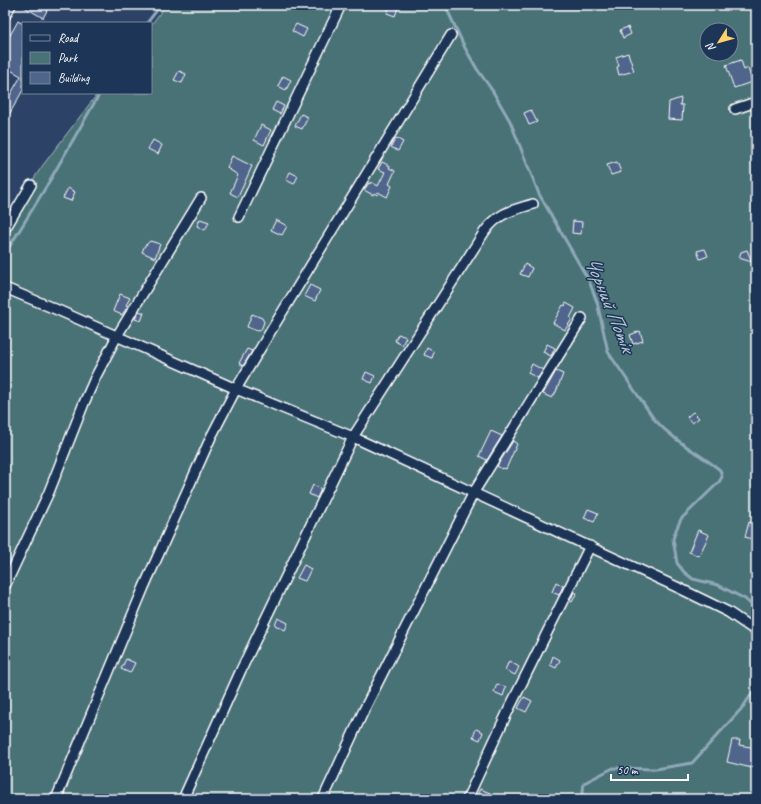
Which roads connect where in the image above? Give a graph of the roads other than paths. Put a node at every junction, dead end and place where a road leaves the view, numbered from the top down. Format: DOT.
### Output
graph roads {
  1 [pos="11,5"];
  2 [pos="341,5"];
  3 [pos="5,16"];
  4 [pos="451,35"];
  5 [pos="756,102"];
  6 [pos="735,109"];
  7 [pos="31,185"];
  8 [pos="201,198"];
  9 [pos="533,204"];
  10 [pos="239,217"];
  11 [pos="5,229"];
  12 [pos="5,288"];
  13 [pos="582,318"];
  14 [pos="117,336"];
  15 [pos="236,389"];
  16 [pos="353,437"];
  17 [pos="474,492"];
  18 [pos="590,546"];
  19 [pos="5,586"];
  20 [pos="756,631"];
  21 [pos="56,799"];
  22 [pos="183,799"];
  23 [pos="323,799"];
  24 [pos="467,799"];
  1 -- 3 [label="street"];
  2 -- 10 [label="street"];
  4 -- 15 [label="street"];
  5 -- 6 [label="street"];
  7 -- 11 [label="street"];
  8 -- 14 [label="street"];
  9 -- 16 [label="street"];
  12 -- 14 [label="street"];
  13 -- 17 [label="street"];
  14 -- 15 [label="street"];
  14 -- 19 [label="street"];
  15 -- 16 [label="street"];
  15 -- 21 [label="street"];
  16 -- 17 [label="street"];
  16 -- 22 [label="street"];
  17 -- 18 [label="street"];
  17 -- 23 [label="street"];
  18 -- 20 [label="street"];
  18 -- 24 [label="street"];
}
